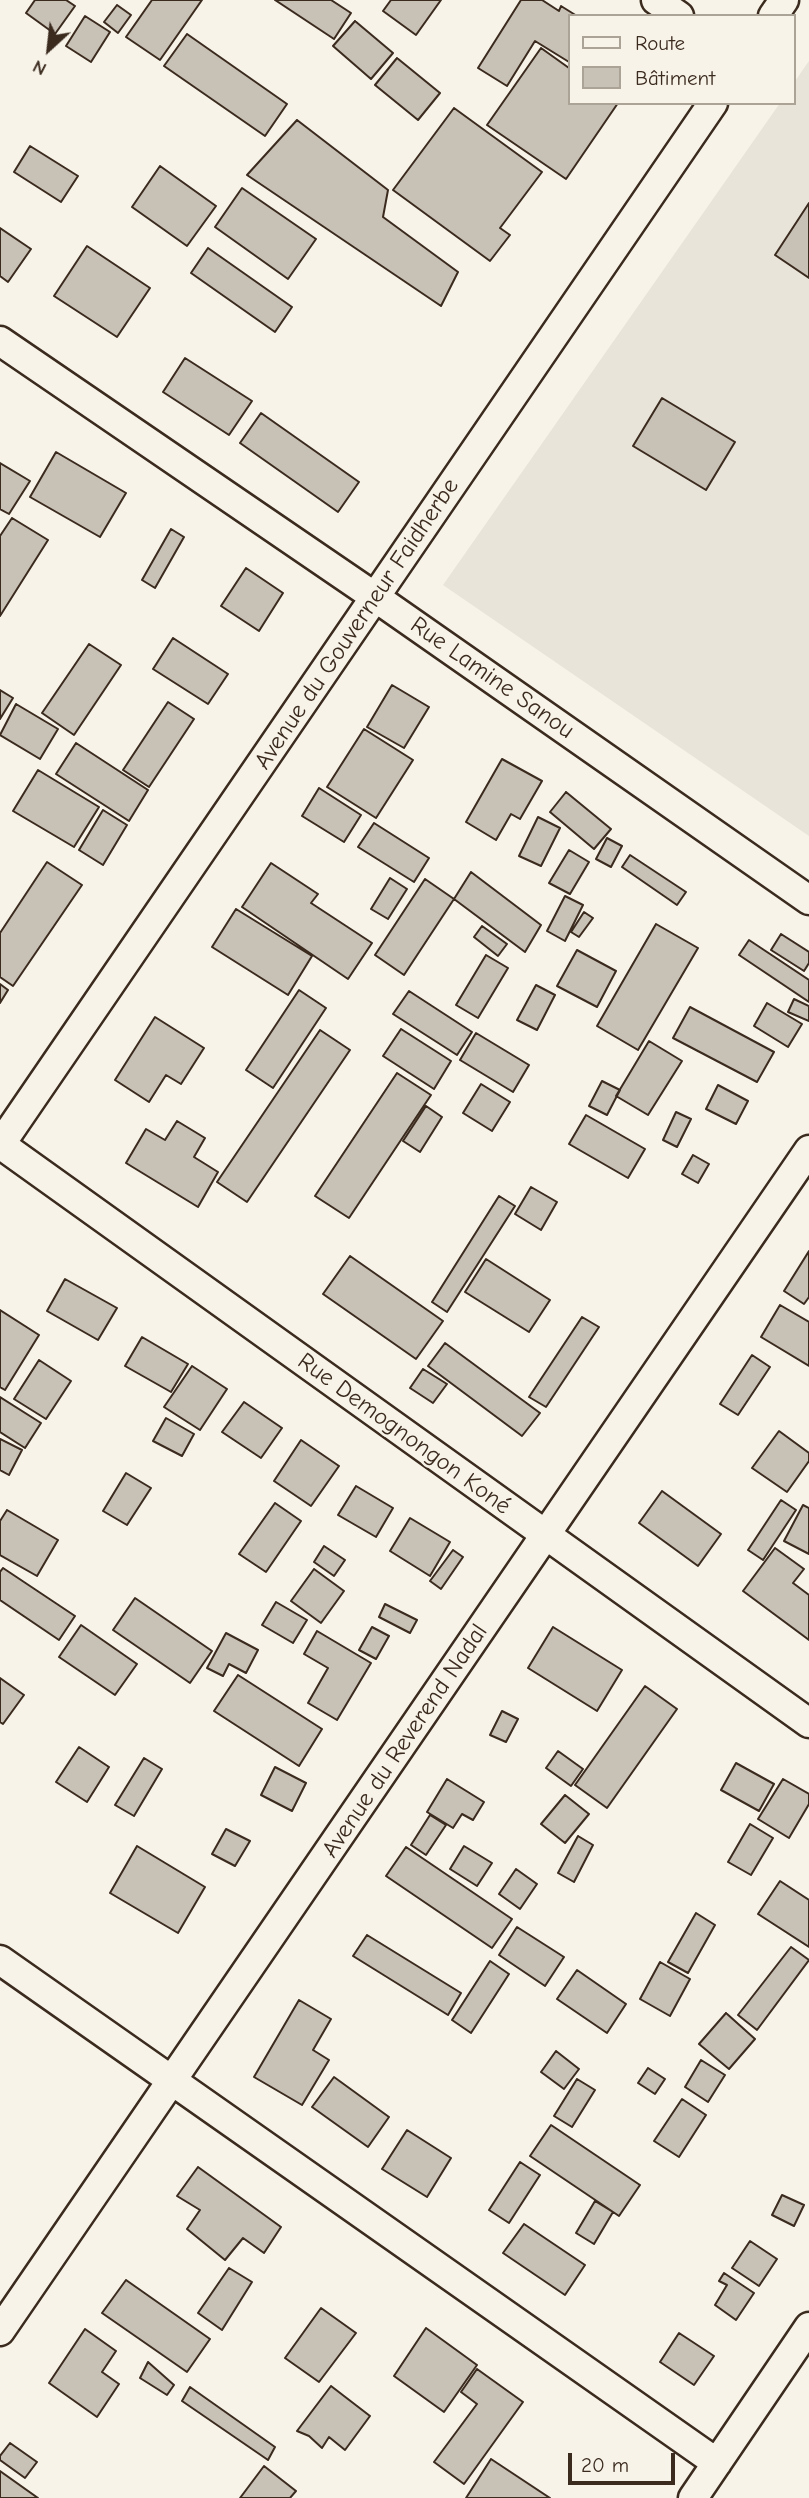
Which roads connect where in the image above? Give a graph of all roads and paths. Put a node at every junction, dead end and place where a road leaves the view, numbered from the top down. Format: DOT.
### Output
graph roads {
  1 [pos="656,0"];
  2 [pos="676,14"];
  3 [pos="712,105"];
  4 [pos="0,341"];
  5 [pos="375,597"];
  6 [pos="809,900"];
  7 [pos="0,1144"];
  8 [pos="809,1150"];
  9 [pos="546,1535"];
  10 [pos="809,1723"];
  11 [pos="0,1960"];
  12 [pos="172,2081"];
  13 [pos="809,2327"];
  14 [pos="0,2331"];
  15 [pos="716,2463"];
  16 [pos="692,2498"];
  1 -- 2 [label="street"];
  3 -- 5 [label="street, Avenue du Gouverneur Faidherbe"];
  4 -- 5 [label="street, Rue Lamine Sanou"];
  5 -- 6 [label="street, Rue Lamine Sanou"];
  5 -- 7 [label="street, Avenue du Gouverneur Faidherbe"];
  7 -- 9 [label="street, Rue Demognongon Koné"];
  8 -- 9 [label="street, Avenue du Reverend Nadal"];
  9 -- 10 [label="street, Rue Demognongon Koné"];
  9 -- 12 [label="street, Avenue du Reverend Nadal"];
  11 -- 12 [label="street"];
  12 -- 14 [label="street, Avenue du Reverend Nadal"];
  12 -- 15 [label="street"];
  13 -- 15 [label="street"];
  15 -- 16 [label="street"];
}
